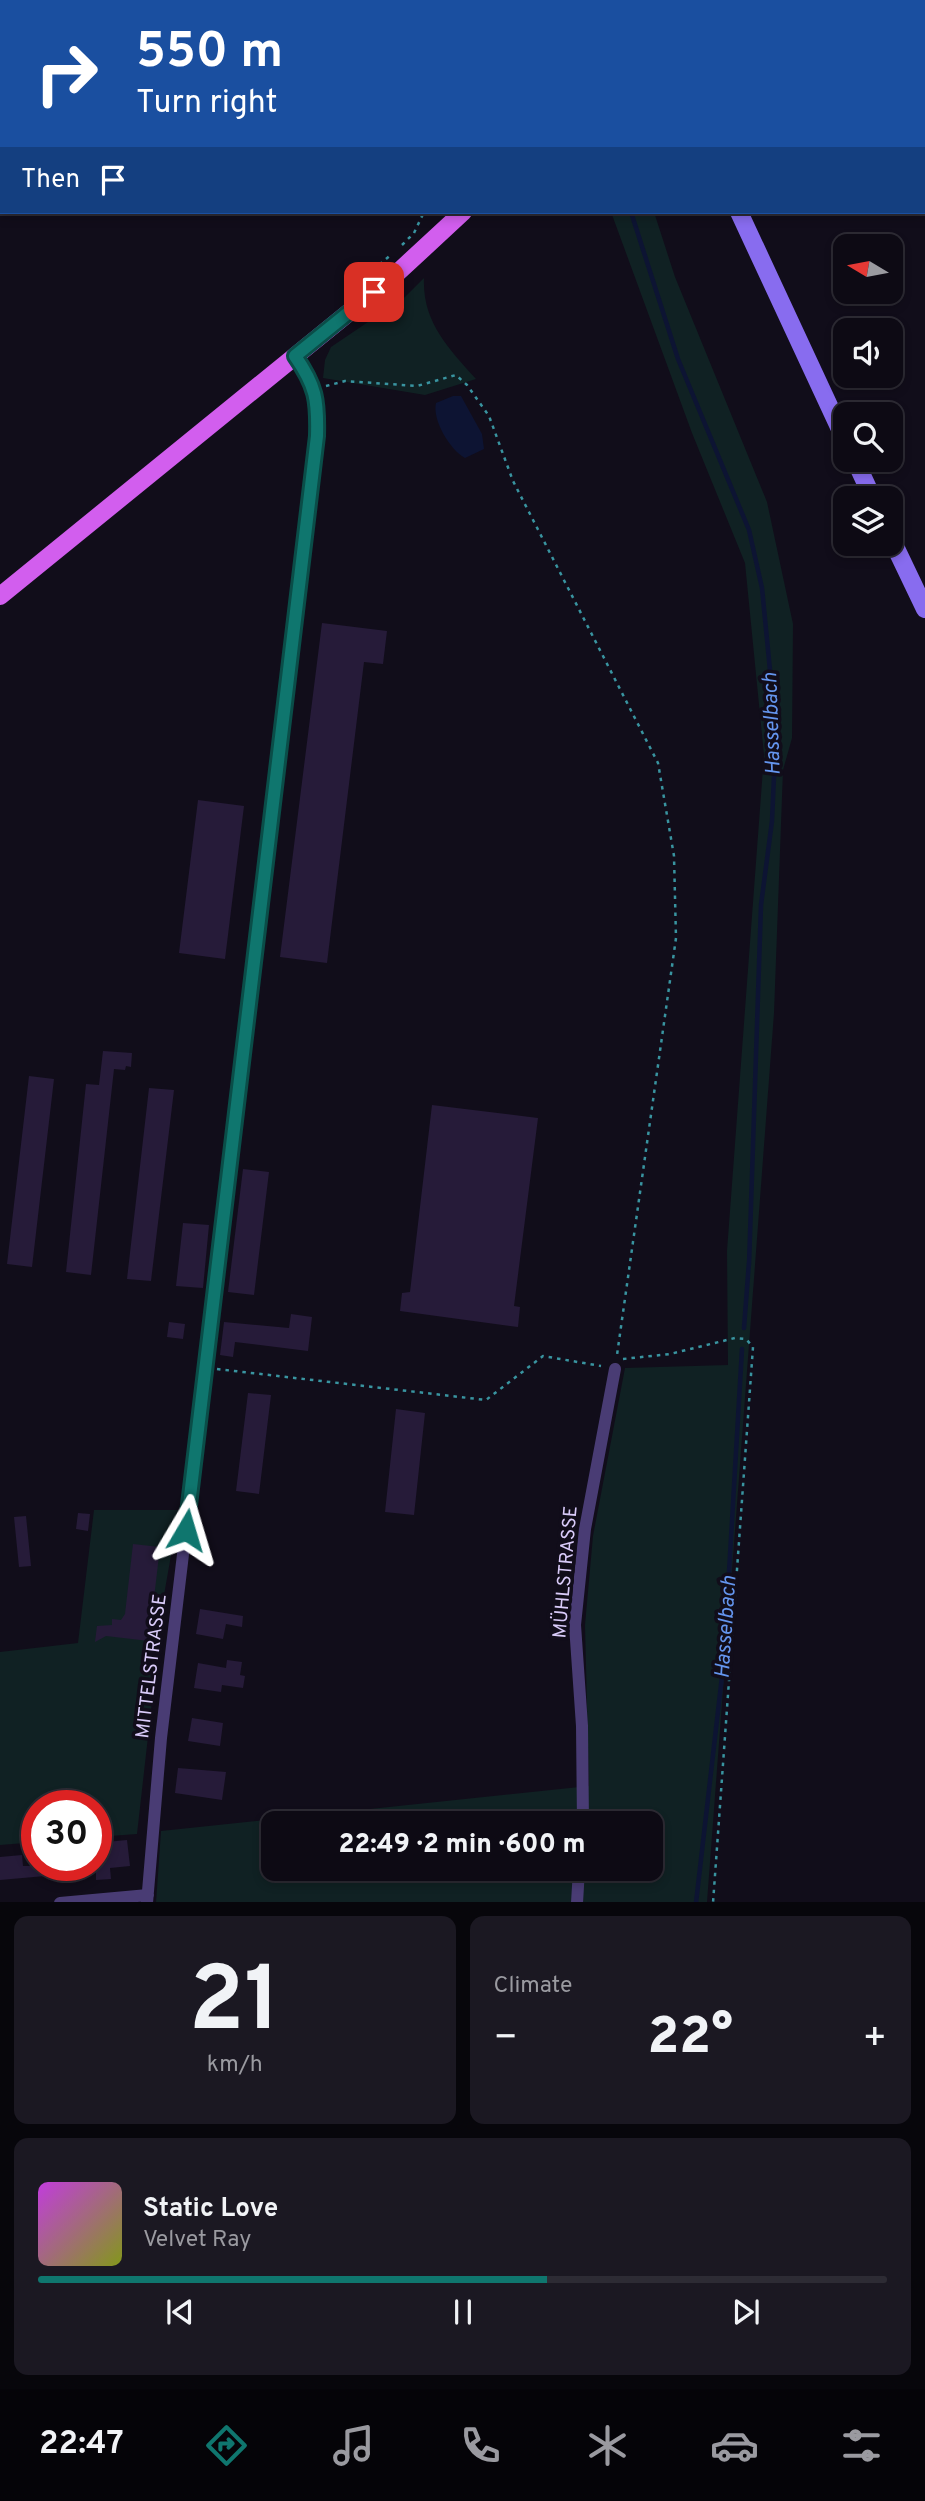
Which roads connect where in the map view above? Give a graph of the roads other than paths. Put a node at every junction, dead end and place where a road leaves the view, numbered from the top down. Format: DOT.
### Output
graph roads {
  1 [pos="461,214"];
  2 [pos="740,214"];
  3 [pos="295,356"];
  4 [pos="833,414"];
  5 [pos="900,556"];
  6 [pos="0,596"];
  7 [pos="925,609"];
  8 [pos="615,1369"];
  9 [pos="583,1811"];
  10 [pos="578,1881"];
  11 [pos="147,1899"];
  12 [pos="60,1902"];
  13 [pos="577,1902"];
  1 -- 3 [label="main road"];
  2 -- 4 [label="street"];
  3 -- 6 [label="main road"];
  3 -- 11 [label="street, MITTELSTRASSE"];
  5 -- 7 [label="street"];
  8 -- 9 [label="street, MÜHLSTRASSE"];
  10 -- 13 [label="street"];
  11 -- 12 [label="street"];
}
